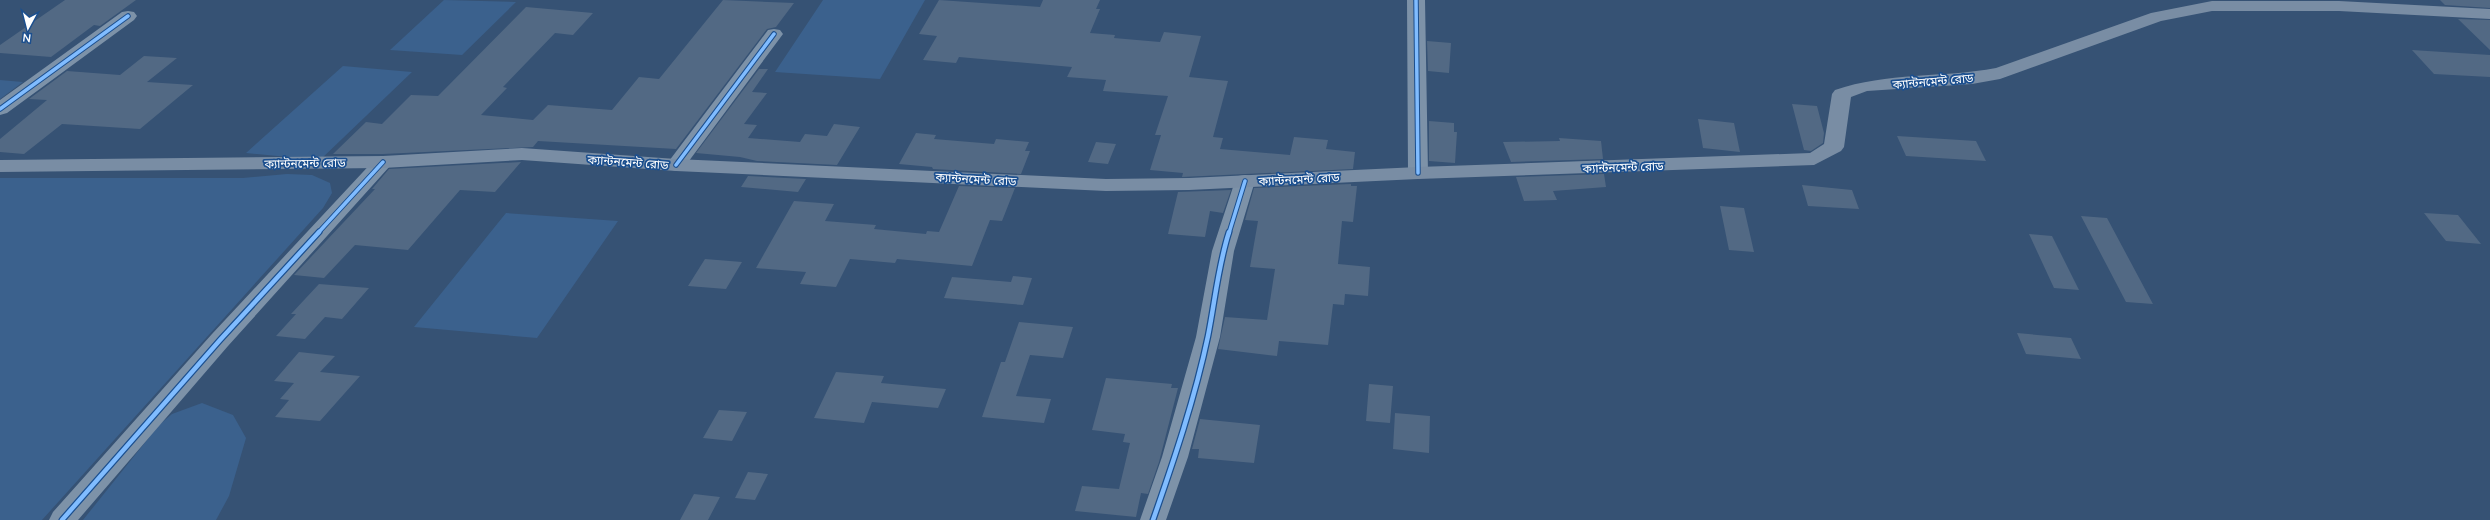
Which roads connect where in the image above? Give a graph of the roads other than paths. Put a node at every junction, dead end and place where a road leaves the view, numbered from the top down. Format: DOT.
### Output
graph roads {
  1 [pos="1416,0"];
  2 [pos="2210,3"];
  3 [pos="2490,14"];
  4 [pos="128,16"];
  5 [pos="774,34"];
  6 [pos="0,109"];
  7 [pos="382,162"];
  8 [pos="676,165"];
  9 [pos="0,166"];
  10 [pos="1418,173"];
  11 [pos="1245,181"];
  12 [pos="62,520"];
  13 [pos="1153,520"];
  1 -- 10 [label="street"];
  2 -- 3 [label="main road, ক্যান্টনমেন্ট রোড"];
  2 -- 10 [label="main road, ক্যান্টনমেন্ট রোড"];
  4 -- 6 [label="street"];
  5 -- 8 [label="street"];
  7 -- 8 [label="main road, ক্যান্টনমেন্ট রোড"];
  7 -- 9 [label="main road, ক্যান্টনমেন্ট রোড"];
  7 -- 12 [label="street"];
  8 -- 11 [label="main road, ক্যান্টনমেন্ট রোড"];
  10 -- 11 [label="main road, ক্যান্টনমেন্ট রোড"];
  11 -- 13 [label="street"];
}
